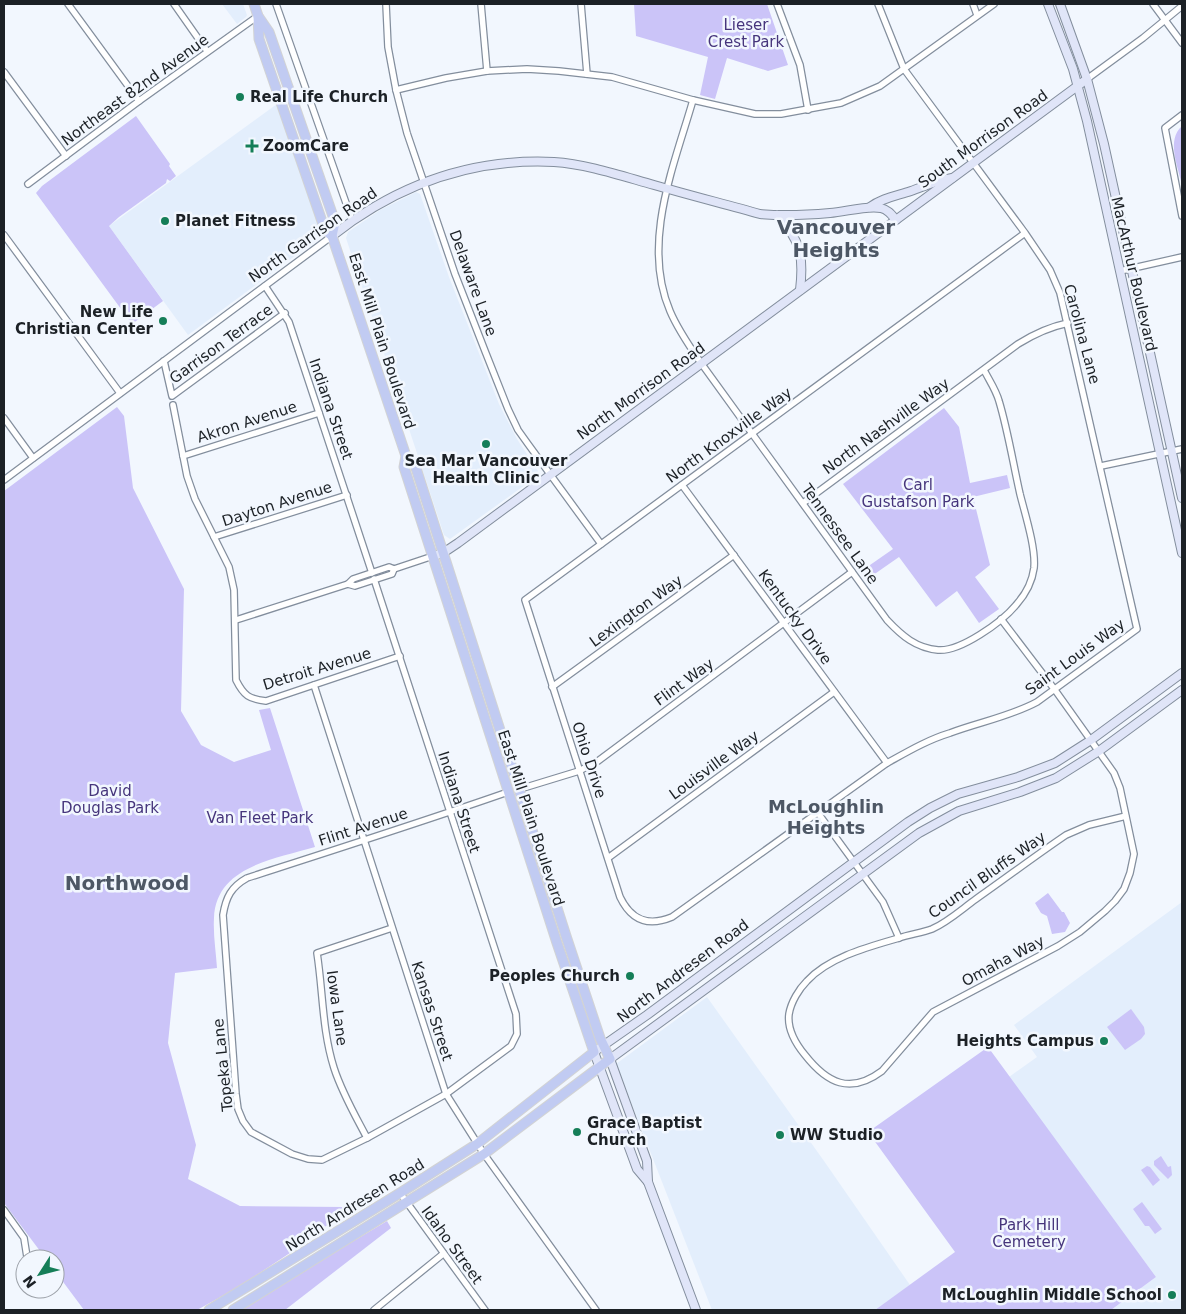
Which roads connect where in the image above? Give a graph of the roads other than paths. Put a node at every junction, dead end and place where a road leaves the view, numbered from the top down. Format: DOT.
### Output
graph roads {
  1 [pos="68,4"];
  2 [pos="174,4"];
  3 [pos="254,4"];
  4 [pos="276,4"];
  5 [pos="386,4"];
  6 [pos="481,4"];
  7 [pos="581,4"];
  8 [pos="778,4"];
  9 [pos="878,4"];
  10 [pos="973,4"];
  11 [pos="994,4"];
  12 [pos="1048,4"];
  13 [pos="1060,4"];
  14 [pos="1153,4"];
  15 [pos="1182,6"];
  16 [pos="978,15"];
  17 [pos="258,16"];
  18 [pos="1165,19"];
  19 [pos="1182,43"];
  20 [pos="207,52"];
  21 [pos="904,69"];
  22 [pos="487,71"];
  23 [pos="4,72"];
  24 [pos="588,74"];
  25 [pos="1087,79"];
  26 [pos="1077,86"];
  27 [pos="396,90"];
  28 [pos="693,100"];
  29 [pos="140,101"];
  30 [pos="808,110"];
  31 [pos="1182,114"];
  32 [pos="66,156"];
  33 [pos="973,164"];
  34 [pos="954,178"];
  35 [pos="424,182"];
  36 [pos="28,184"];
  37 [pos="668,189"];
  38 [pos="870,207"];
  39 [pos="777,215"];
  40 [pos="1182,216"];
  41 [pos="352,220"];
  42 [pos="896,220"];
  43 [pos="1024,232"];
  44 [pos="4,235"];
  45 [pos="332,236"];
  46 [pos="1182,257"];
  47 [pos="1131,268"];
  48 [pos="1120,271"];
  49 [pos="265,286"];
  50 [pos="800,290"];
  51 [pos="284,313"];
  52 [pos="1068,322"];
  53 [pos="164,362"];
  54 [pos="701,364"];
  55 [pos="984,370"];
  56 [pos="120,393"];
  57 [pos="173,405"];
  58 [pos="319,413"];
  59 [pos="4,418"];
  60 [pos="753,433"];
  61 [pos="1182,449"];
  62 [pos="1172,451"];
  63 [pos="1160,453"];
  64 [pos="183,456"];
  65 [pos="406,456"];
  66 [pos="33,458"];
  67 [pos="1101,466"];
  68 [pos="550,475"];
  69 [pos="4,480"];
  70 [pos="682,485"];
  71 [pos="347,495"];
  72 [pos="1182,498"];
  73 [pos="803,503"];
  74 [pos="214,537"];
  75 [pos="602,544"];
  76 [pos="443,553"];
  77 [pos="1182,553"];
  78 [pos="734,555"];
  79 [pos="433,556"];
  80 [pos="852,572"];
  81 [pos="373,576"];
  82 [pos="525,600"];
  83 [pos="1001,619"];
  84 [pos="236,620"];
  85 [pos="784,624"];
  86 [pos="1137,629"];
  87 [pos="400,656"];
  88 [pos="1182,673"];
  89 [pos="314,685"];
  90 [pos="552,687"];
  91 [pos="1055,690"];
  92 [pos="1182,690"];
  93 [pos="834,692"];
  94 [pos="1091,740"];
  95 [pos="1100,751"];
  96 [pos="887,763"];
  97 [pos="579,771"];
  98 [pos="520,789"];
  99 [pos="508,792"];
  100 [pos="449,812"];
  101 [pos="818,813"];
  102 [pos="1126,816"];
  103 [pos="364,840"];
  104 [pos="608,858"];
  105 [pos="854,862"];
  106 [pos="862,874"];
  107 [pos="230,892"];
  108 [pos="641,920"];
  109 [pos="392,928"];
  110 [pos="899,938"];
  111 [pos="517,1034"];
  112 [pos="604,1046"];
  113 [pos="594,1052"];
  114 [pos="610,1059"];
  115 [pos="599,1067"];
  116 [pos="829,1080"];
  117 [pos="446,1094"];
  118 [pos="367,1138"];
  119 [pos="477,1144"];
  120 [pos="484,1154"];
  121 [pos="648,1182"];
  122 [pos="400,1193"];
  123 [pos="406,1203"];
  124 [pos="4,1210"];
  125 [pos="26,1249"];
  126 [pos="443,1254"];
  127 [pos="209,1310"];
  128 [pos="233,1310"];
  129 [pos="374,1310"];
  130 [pos="485,1310"];
  131 [pos="596,1310"];
  132 [pos="696,1310"];
  1 -- 29 [label="street"];
  2 -- 20 [label="street"];
  3 -- 17 [label="main road, East Mill Plain Boulevard"];
  4 -- 41 [label="street"];
  5 -- 27 [label="street, Delaware Lane"];
  6 -- 22 [label="street"];
  7 -- 24 [label="street"];
  8 -- 30 [label="street"];
  9 -- 21 [label="street, Carolina Lane"];
  10 -- 16 [label="street"];
  11 -- 16 [label="street"];
  12 -- 26 [label="street, MacArthur Boulevard"];
  13 -- 25 [label="street, MacArthur Boulevard"];
  14 -- 18 [label="street"];
  15 -- 18 [label="street"];
  16 -- 21 [label="street"];
  17 -- 20 [label="street, Northeast 82nd Avenue"];
  17 -- 45 [label="main road, East Mill Plain Boulevard"];
  18 -- 19 [label="street"];
  18 -- 25 [label="street"];
  20 -- 29 [label="street, Northeast 82nd Avenue"];
  21 -- 30 [label="street"];
  21 -- 33 [label="street, Carolina Lane"];
  22 -- 24 [label="street"];
  22 -- 27 [label="street"];
  23 -- 32 [label="street"];
  24 -- 28 [label="street"];
  25 -- 26 [label="street, South Morrison Road"];
  25 -- 47 [label="street, MacArthur Boulevard"];
  26 -- 33 [label="street, South Morrison Road"];
  26 -- 48 [label="street, MacArthur Boulevard"];
  27 -- 35 [label="street, Delaware Lane"];
  28 -- 30 [label="street"];
  28 -- 37 [label="street, Tennessee Lane"];
  29 -- 32 [label="street, Northeast 82nd Avenue"];
  31 -- 40 [label="street"];
  32 -- 36 [label="street, Northeast 82nd Avenue"];
  33 -- 34 [label="street, South Morrison Road"];
  33 -- 43 [label="street, Carolina Lane"];
  34 -- 38 [label="street"];
  34 -- 42 [label="street, South Morrison Road"];
  35 -- 37 [label="street, North Garrison Road"];
  35 -- 41 [label="street, North Garrison Road"];
  35 -- 68 [label="street, Delaware Lane"];
  37 -- 39 [label="street, North Garrison Road"];
  37 -- 54 [label="street, Tennessee Lane"];
  38 -- 39 [label="street, North Garrison Road"];
  38 -- 42 [label="street"];
  39 -- 50 [label="street"];
  41 -- 45 [label="street, North Garrison Road"];
  42 -- 50 [label="street, North Morrison Road"];
  43 -- 52 [label="street, Carolina Lane"];
  43 -- 60 [label="street, North Knoxville Way"];
  44 -- 56 [label="street"];
  45 -- 49 [label="street, North Garrison Road"];
  45 -- 65 [label="main road, East Mill Plain Boulevard"];
  46 -- 47 [label="street"];
  47 -- 48 [label="street"];
  47 -- 62 [label="street, MacArthur Boulevard"];
  48 -- 63 [label="street, MacArthur Boulevard"];
  49 -- 51 [label="street, Indiana Street"];
  49 -- 53 [label="street, North Garrison Road"];
  50 -- 54 [label="street, North Morrison Road"];
  51 -- 53 [label="street, Garrison Terrace"];
  51 -- 58 [label="street, Indiana Street"];
  52 -- 55 [label="street, North Nashville Way"];
  52 -- 67 [label="street, Carolina Lane"];
  53 -- 56 [label="street, North Garrison Road"];
  54 -- 60 [label="street, Tennessee Lane"];
  54 -- 68 [label="street, North Morrison Road"];
  55 -- 73 [label="street, North Nashville Way"];
  55 -- 83 [label="street, Tennessee Lane"];
  56 -- 66 [label="street, North Garrison Road"];
  57 -- 64 [label="street"];
  58 -- 64 [label="street, Akron Avenue"];
  58 -- 71 [label="street, Indiana Street"];
  59 -- 66 [label="street"];
  60 -- 70 [label="street, North Knoxville Way"];
  60 -- 73 [label="street, Tennessee Lane"];
  61 -- 62 [label="street"];
  62 -- 63 [label="street"];
  62 -- 72 [label="street, MacArthur Boulevard"];
  63 -- 67 [label="street"];
  63 -- 77 [label="street, MacArthur Boulevard"];
  64 -- 74 [label="street"];
  65 -- 76 [label="main road, East Mill Plain Boulevard"];
  65 -- 79 [label="main road, East Mill Plain Boulevard"];
  66 -- 69 [label="street, North Garrison Road"];
  67 -- 86 [label="street, Carolina Lane"];
  68 -- 75 [label="street, Delaware Lane"];
  68 -- 76 [label="street, North Morrison Road"];
  70 -- 75 [label="street, North Knoxville Way"];
  70 -- 78 [label="street, Kentucky Drive"];
  71 -- 74 [label="street, Dayton Avenue"];
  71 -- 81 [label="street, Indiana Street"];
  73 -- 80 [label="street, Tennessee Lane"];
  74 -- 84 [label="street"];
  75 -- 82 [label="street, North Knoxville Way"];
  76 -- 79 [label="street, North Morrison Road"];
  76 -- 98 [label="main road, East Mill Plain Boulevard"];
  78 -- 85 [label="street, Kentucky Drive"];
  78 -- 90 [label="street, Lexington Way"];
  79 -- 81 [label="street, North Morrison Road"];
  79 -- 99 [label="main road, East Mill Plain Boulevard"];
  80 -- 83 [label="street, Tennessee Lane"];
  80 -- 85 [label="street, Flint Way"];
  81 -- 84 [label="street, North Morrison Road"];
  81 -- 87 [label="street, Indiana Street"];
  82 -- 90 [label="street, Ohio Drive"];
  83 -- 91 [label="street, Omaha Way"];
  84 -- 89 [label="street, Detroit Avenue"];
  85 -- 93 [label="street, Kentucky Drive"];
  85 -- 97 [label="street, Flint Way"];
  86 -- 91 [label="street, Saint Louis Way"];
  87 -- 89 [label="street, Detroit Avenue"];
  87 -- 100 [label="street, Indiana Street"];
  88 -- 94 [label="street, North Andresen Road"];
  89 -- 103 [label="street, Kansas Street"];
  90 -- 97 [label="street, Ohio Drive"];
  91 -- 94 [label="street, Omaha Way"];
  91 -- 96 [label="street, Saint Louis Way"];
  92 -- 95 [label="street, North Andresen Road"];
  93 -- 96 [label="street, Kentucky Drive"];
  93 -- 104 [label="street, Louisville Way"];
  94 -- 95 [label="street, Omaha Way"];
  94 -- 105 [label="street, North Andresen Road"];
  95 -- 102 [label="street, Omaha Way"];
  95 -- 106 [label="street, North Andresen Road"];
  96 -- 101 [label="street, Saint Louis Way"];
  97 -- 98 [label="street, Flint Way"];
  97 -- 104 [label="street, Ohio Drive"];
  98 -- 112 [label="main road, East Mill Plain Boulevard"];
  99 -- 100 [label="street, Flint Avenue"];
  99 -- 113 [label="main road, East Mill Plain Boulevard"];
  100 -- 103 [label="street, Flint Avenue"];
  100 -- 111 [label="street, Indiana Street"];
  101 -- 105 [label="street"];
  101 -- 108 [label="street, Saint Louis Way"];
  102 -- 110 [label="street, Council Bluffs Way"];
  102 -- 116 [label="street, Omaha Way"];
  103 -- 107 [label="street, Flint Avenue"];
  103 -- 109 [label="street, Kansas Street"];
  104 -- 108 [label="street, Ohio Drive"];
  105 -- 106 [label="street"];
  105 -- 112 [label="street, North Andresen Road"];
  106 -- 110 [label="street"];
  106 -- 114 [label="street, North Andresen Road"];
  107 -- 118 [label="street, Topeka Lane"];
  109 -- 117 [label="street, Kansas Street"];
  109 -- 118 [label="street, Iowa Lane"];
  110 -- 116 [label="street, Council Bluffs Way"];
  111 -- 117 [label="street, Topeka Lane"];
  112 -- 113 [label="street, North Andresen Road"];
  112 -- 114 [label="main road, East Mill Plain Boulevard"];
  113 -- 115 [label="street, East Mill Plain Boulevard"];
  113 -- 119 [label="main road, North Andresen Road"];
  114 -- 115 [label="main road, North Andresen Road"];
  114 -- 121 [label="street, East Mill Plain Boulevard"];
  115 -- 120 [label="main road, North Andresen Road"];
  115 -- 121 [label="street, East Mill Plain Boulevard"];
  117 -- 118 [label="street, Topeka Lane"];
  117 -- 119 [label="street, Kansas Street"];
  119 -- 120 [label="street, Kansas Street"];
  119 -- 122 [label="main road, North Andresen Road"];
  120 -- 123 [label="main road, North Andresen Road"];
  120 -- 131 [label="street, Kansas Street"];
  121 -- 132 [label="street, East Mill Plain Boulevard"];
  122 -- 123 [label="street, Idaho Street"];
  122 -- 127 [label="main road, North Andresen Road"];
  123 -- 126 [label="street, Idaho Street"];
  123 -- 128 [label="main road, North Andresen Road"];
  124 -- 125 [label="street"];
  126 -- 129 [label="street"];
  126 -- 130 [label="street, Idaho Street"];
}
